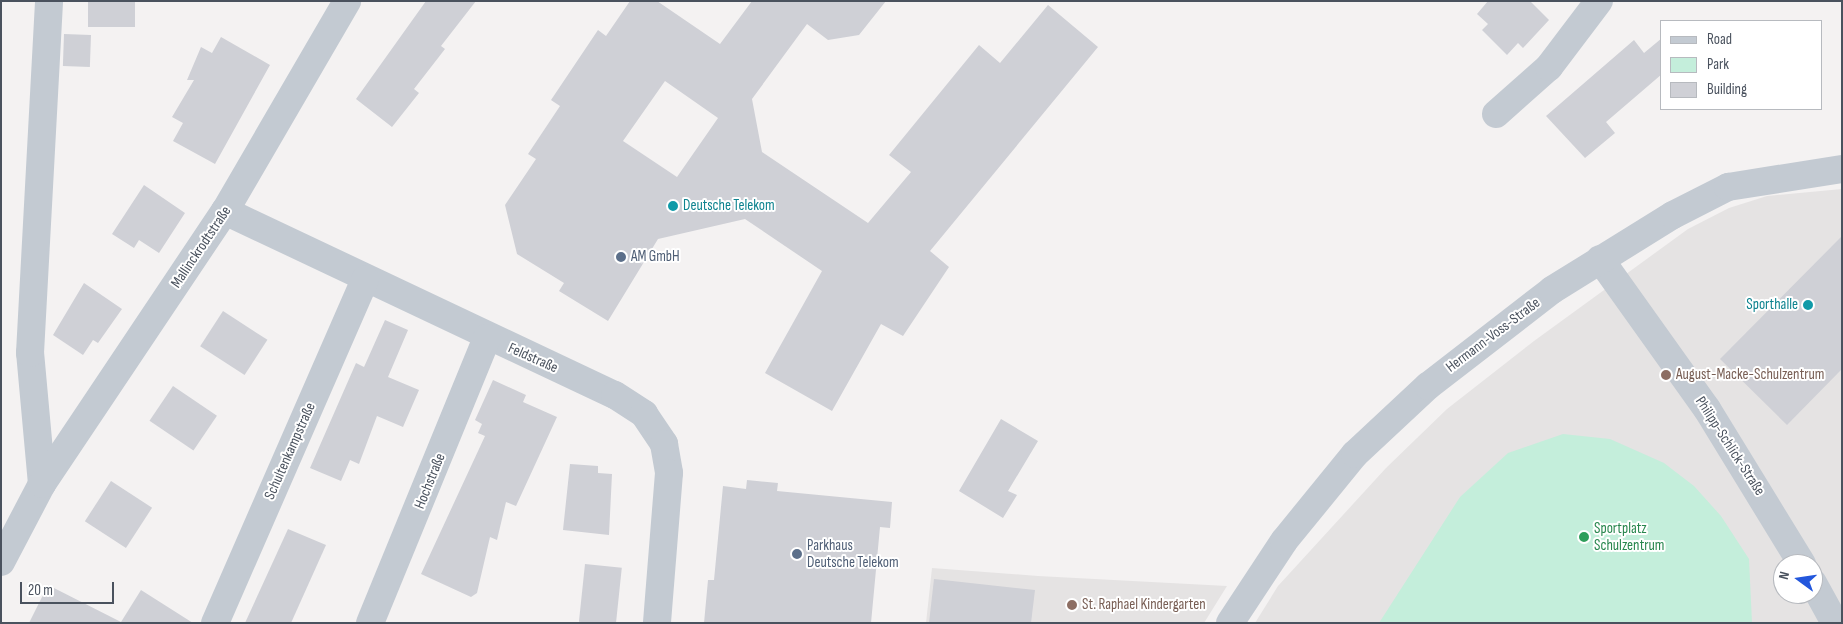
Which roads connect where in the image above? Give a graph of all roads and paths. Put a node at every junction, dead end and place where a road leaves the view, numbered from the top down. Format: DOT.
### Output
graph roads {
  1 [pos="347,1"];
  2 [pos="1599,1"];
  3 [pos="49,3"];
  4 [pos="1496,114"];
  5 [pos="1842,169"];
  6 [pos="225,211"];
  7 [pos="1600,260"];
  8 [pos="365,279"];
  9 [pos="487,338"];
  10 [pos="42,484"];
  11 [pos="1796,554"];
  12 [pos="1,562"];
  13 [pos="1823,601"];
  14 [pos="215,623"];
  15 [pos="370,623"];
  16 [pos="657,623"];
  17 [pos="1230,623"];
  18 [pos="1835,623"];
  1 -- 6 [label="street, Mallinckrodtstraße"];
  2 -- 4 [label="street"];
  3 -- 10 [label="street"];
  5 -- 7 [label="street, Hermann-Voss-Straße"];
  6 -- 8 [label="street, Feldstraße"];
  6 -- 10 [label="street, Mallinckrodtstraße"];
  7 -- 11 [label="street, Philipp-Schlick-Straße"];
  7 -- 17 [label="street, Hermann-Voss-Straße"];
  8 -- 9 [label="street, Feldstraße"];
  8 -- 14 [label="street, Schultenkampstraße"];
  9 -- 15 [label="street, Hochstraße"];
  9 -- 16 [label="street, Feldstraße"];
  10 -- 12 [label="street, Mallinckrodtstraße"];
  13 -- 18 [label="street"];
}
